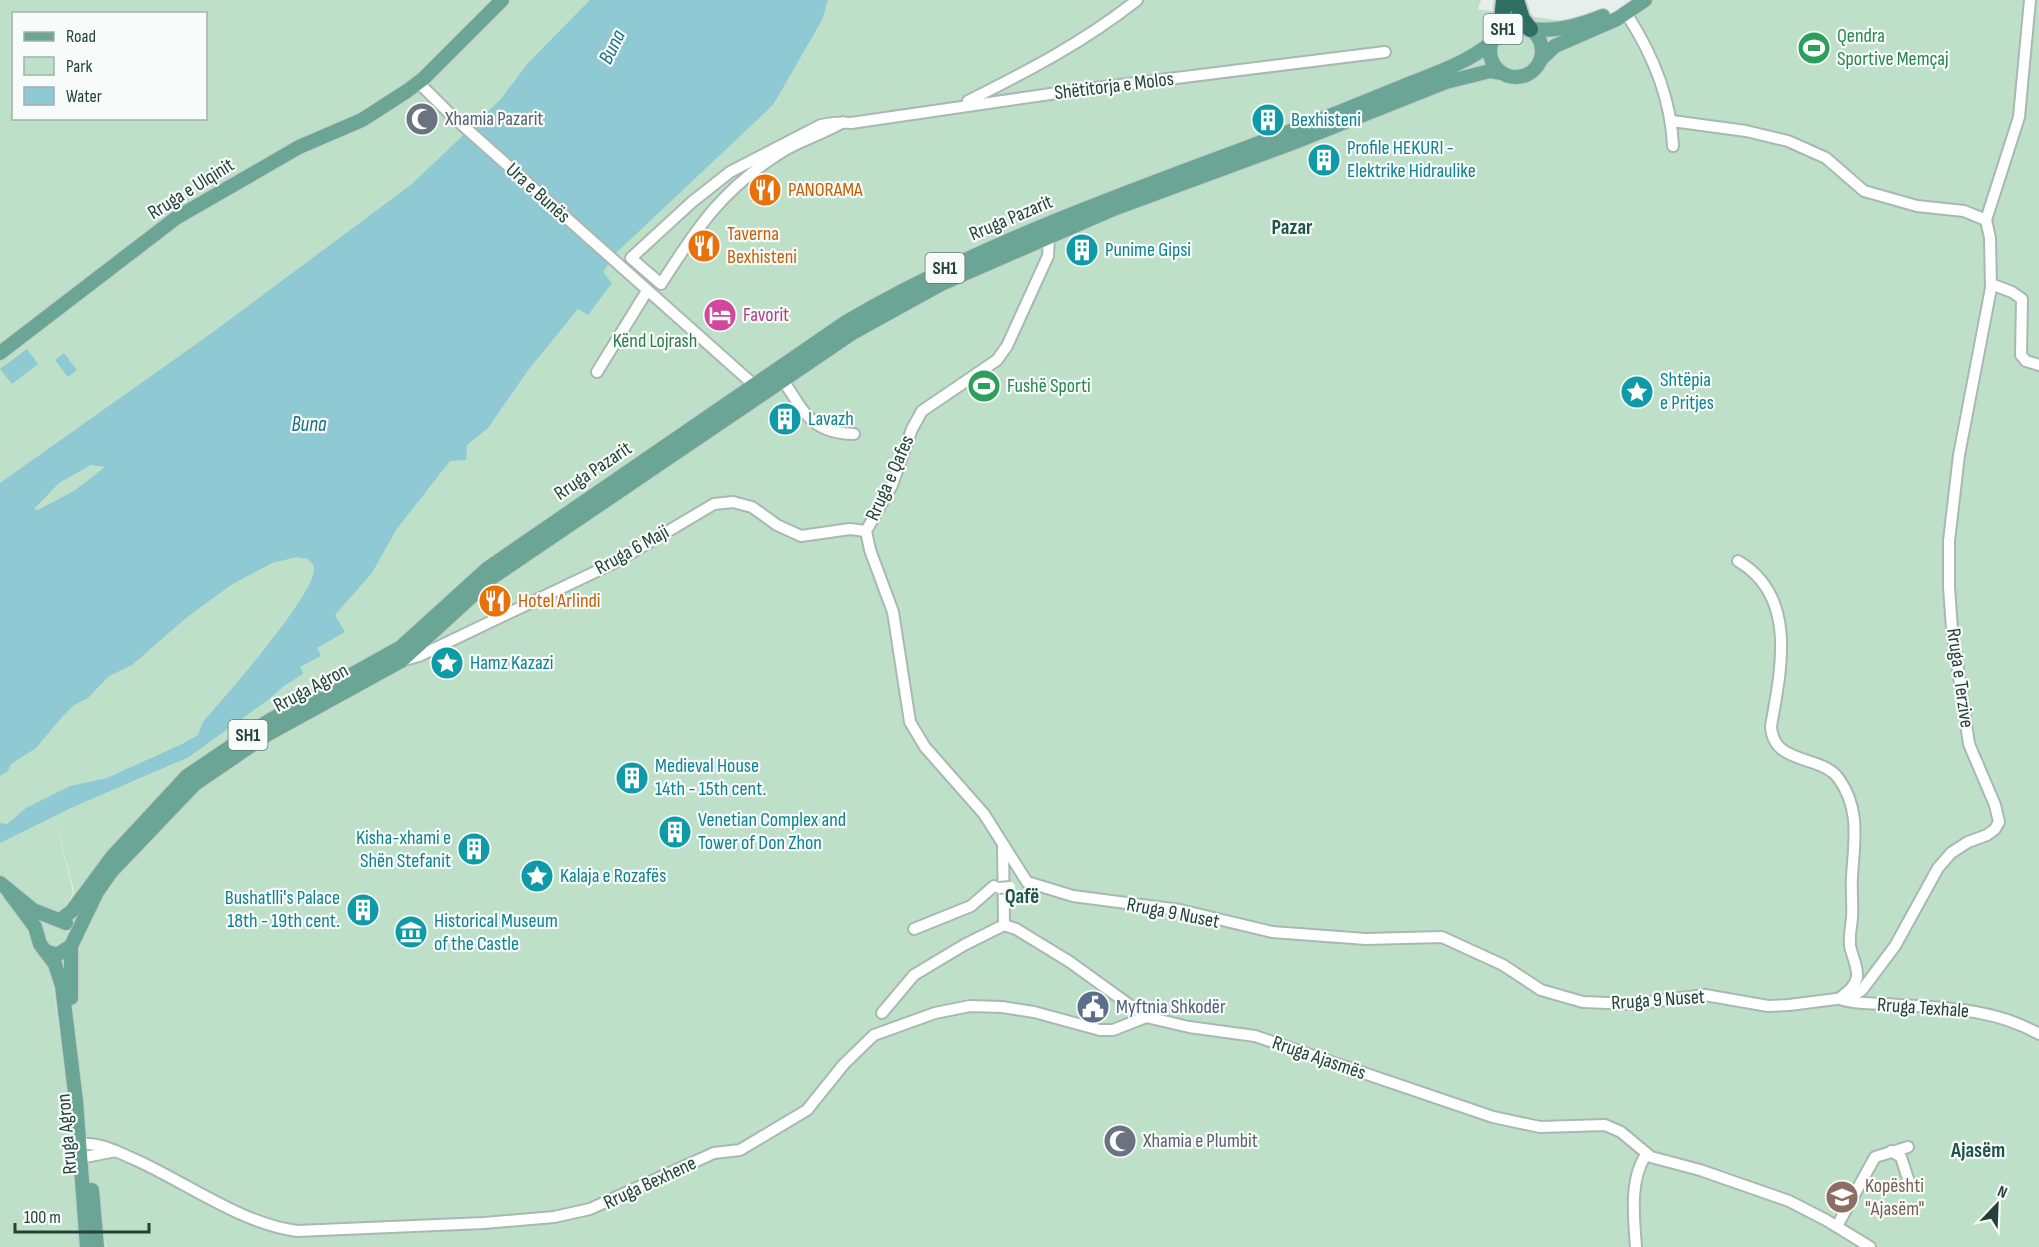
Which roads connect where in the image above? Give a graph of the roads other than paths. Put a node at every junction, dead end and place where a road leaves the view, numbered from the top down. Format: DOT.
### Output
graph roads {
  1 [pos="502,0"];
  2 [pos="1137,0"];
  3 [pos="1504,0"];
  4 [pos="1516,0"];
  5 [pos="1645,0"];
  6 [pos="2030,0"];
  7 [pos="1628,6"];
  8 [pos="1530,29"];
  9 [pos="1493,40"];
  10 [pos="1384,52"];
  11 [pos="1541,59"];
  12 [pos="1503,73"];
  13 [pos="419,83"];
  14 [pos="960,106"];
  15 [pos="1672,121"];
  16 [pos="843,122"];
  17 [pos="1673,146"];
  18 [pos="1986,220"];
  19 [pos="1049,236"];
  20 [pos="1991,284"];
  21 [pos="647,291"];
  22 [pos="0,353"];
  23 [pos="2039,365"];
  24 [pos="597,372"];
  25 [pos="783,380"];
  26 [pos="754,385"];
  27 [pos="854,434"];
  28 [pos="867,531"];
  29 [pos="1738,561"];
  30 [pos="484,584"];
  31 [pos="466,585"];
  32 [pos="401,661"];
  33 [pos="1003,845"];
  34 [pos="1028,882"];
  35 [pos="4,887"];
  36 [pos="58,920"];
  37 [pos="1004,925"];
  38 [pos="914,929"];
  39 [pos="39,935"];
  40 [pos="72,943"];
  41 [pos="45,951"];
  42 [pos="1840,999"];
  43 [pos="882,1013"];
  44 [pos="1146,1017"];
  45 [pos="2039,1034"];
  46 [pos="1908,1146"];
  47 [pos="84,1151"];
  48 [pos="1891,1151"];
  49 [pos="1646,1155"];
  50 [pos="1910,1185"];
  51 [pos="1837,1226"];
  52 [pos="87,1247"];
  53 [pos="97,1247"];
  54 [pos="1636,1247"];
  55 [pos="1870,1247"];
  1 -- 13 [label="main road, Rruga e Ulqinit"];
  2 -- 14 [label="street"];
  3 -- 9 [label="highway"];
  4 -- 8 [label="highway"];
  5 -- 7 [label="main road, SH1"];
  6 -- 18 [label="street"];
  7 -- 8 [label="main road, SH1"];
  7 -- 11 [label="main road, SH1"];
  7 -- 15 [label="street"];
  8 -- 9 [label="main road, SH1"];
  8 -- 11 [label="main road, SH1"];
  9 -- 12 [label="main road, SH1"];
  9 -- 26 [label="main road, Rruga Pazarit / SH1"];
  10 -- 14 [label="street, Shëtitorja e Molos"];
  11 -- 12 [label="main road, SH1"];
  12 -- 19 [label="main road, Rruga Pazarit / SH1"];
  13 -- 21 [label="street, Ura e Bunës"];
  13 -- 22 [label="main road, Rruga e Ulqinit"];
  14 -- 16 [label="street, Shëtitorja e Molos"];
  15 -- 17 [label="street"];
  15 -- 18 [label="street"];
  16 -- 16 [label="street, Shëtitorja e Molos"];
  18 -- 20 [label="street, Rruga e Terzive"];
  19 -- 25 [label="main road, Rruga Pazarit / SH1"];
  19 -- 28 [label="street, Rruga e Qafes"];
  20 -- 23 [label="street"];
  20 -- 42 [label="street, Rruga e Terzive"];
  21 -- 24 [label="street"];
  21 -- 26 [label="street, Ura e Bunës"];
  25 -- 27 [label="street"];
  25 -- 30 [label="main road, Rruga Pazarit / SH1"];
  26 -- 31 [label="main road, Rruga Pazarit / SH1"];
  28 -- 32 [label="street, Rruga 6 Maji"];
  28 -- 33 [label="street, Rruga e Qafes"];
  29 -- 42 [label="street"];
  30 -- 32 [label="main road, Rruga Agron / SH1"];
  31 -- 36 [label="main road, Rruga Agron / SH1"];
  32 -- 40 [label="main road, Rruga Agron / SH1"];
  33 -- 34 [label="street, Rruga e Qafes"];
  33 -- 37 [label="street"];
  34 -- 38 [label="street, bridge"];
  34 -- 42 [label="street, Rruga 9 Nuset"];
  35 -- 36 [label="main road"];
  35 -- 39 [label="main road"];
  36 -- 39 [label="main road"];
  36 -- 40 [label="main road"];
  37 -- 43 [label="street"];
  37 -- 44 [label="street, Rruga Ajasmës"];
  39 -- 41 [label="main road"];
  40 -- 41 [label="main road"];
  40 -- 47 [label="main road, Rruga Agron / SH1"];
  41 -- 47 [label="main road, Rruga Agron / SH1"];
  42 -- 45 [label="street, Rruga Texhale"];
  44 -- 47 [label="street, Rruga Bexhene"];
  44 -- 49 [label="street, Rruga Ajasmës"];
  46 -- 48 [label="street"];
  47 -- 52 [label="main road, Rruga Agron / SH1"];
  47 -- 53 [label="main road, Rruga Agron / SH1"];
  48 -- 50 [label="street"];
  48 -- 51 [label="street"];
  49 -- 51 [label="street, Rruga Ajasmës"];
  49 -- 54 [label="street"];
  51 -- 55 [label="street, Rruga Ajasmës"];
}
